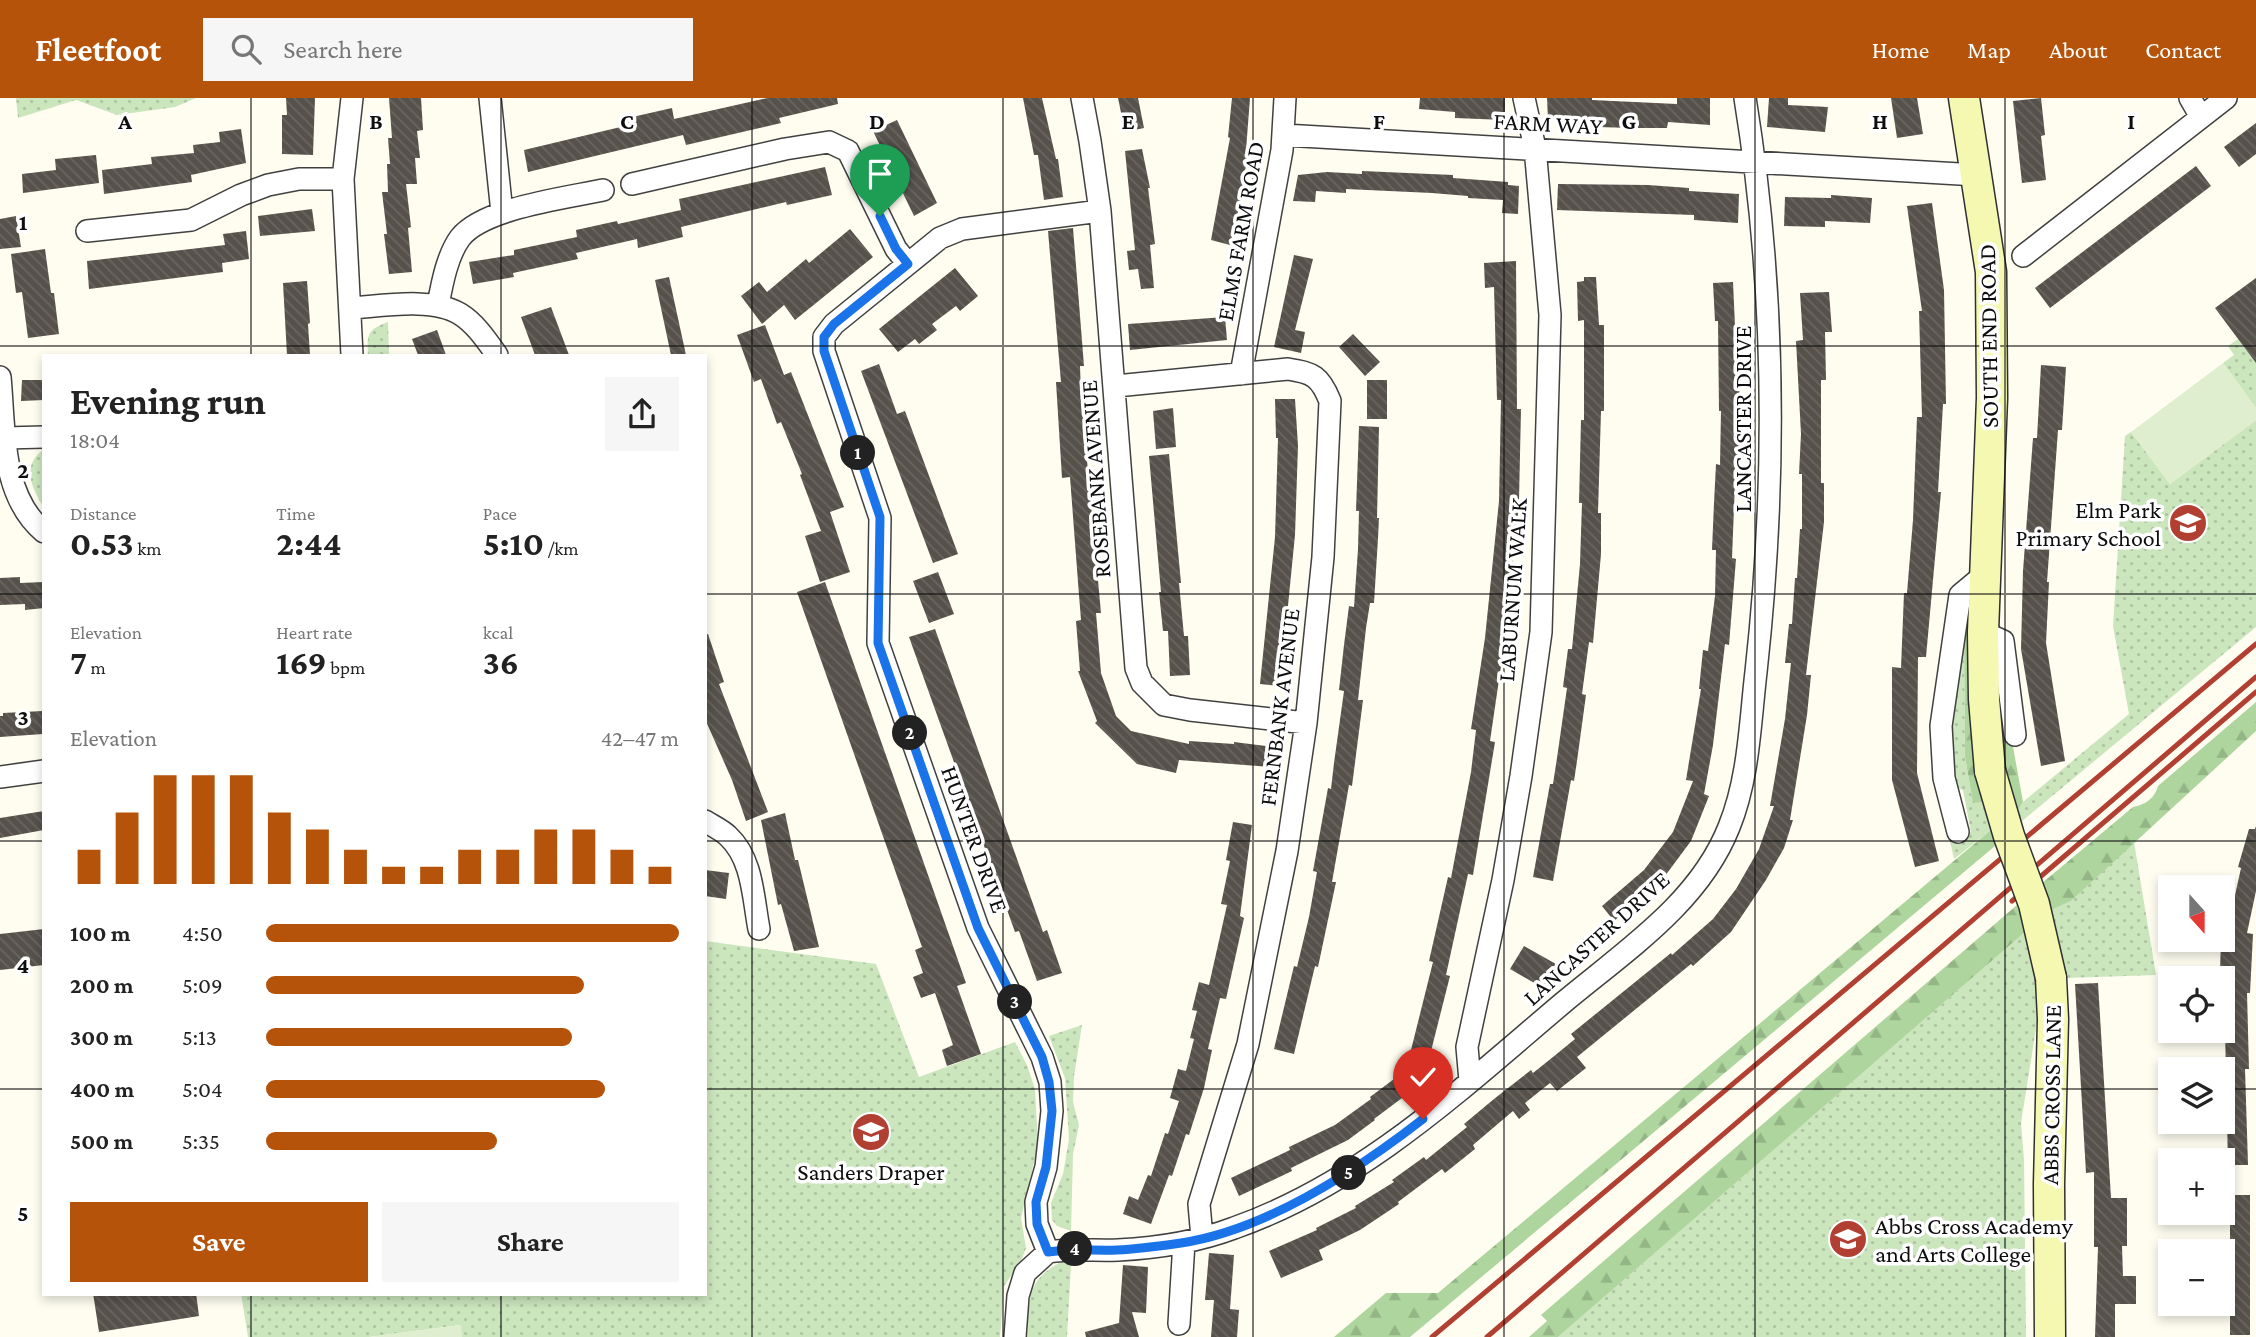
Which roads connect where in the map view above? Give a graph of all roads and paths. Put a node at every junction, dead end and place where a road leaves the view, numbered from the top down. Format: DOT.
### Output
graph roads {
  1 [pos="352,98"];
  2 [pos="491,98"];
  3 [pos="1082,98"];
  4 [pos="1285,98"];
  5 [pos="1524,98"];
  6 [pos="1745,98"];
  7 [pos="1964,98"];
  8 [pos="2190,98"];
  9 [pos="2226,98"];
  10 [pos="2201,117"];
  11 [pos="1284,135"];
  12 [pos="1535,148"];
  13 [pos="1755,163"];
  14 [pos="1977,175"];
  15 [pos="343,179"];
  16 [pos="632,184"];
  17 [pos="603,190"];
  18 [pos="1100,211"];
  19 [pos="502,213"];
  20 [pos="87,231"];
  21 [pos="2023,256"];
  22 [pos="908,264"];
  23 [pos="438,305"];
  24 [pos="351,308"];
  25 [pos="352,354"];
  26 [pos="496,354"];
  27 [pos="1241,374"];
  28 [pos="0,377"];
  29 [pos="1116,386"];
  30 [pos="42,437"];
  31 [pos="4,438"];
  32 [pos="42,530"];
  33 [pos="1984,575"];
  34 [pos="1983,632"];
  35 [pos="1306,723"];
  36 [pos="2015,735"];
  37 [pos="42,771"];
  38 [pos="1990,771"];
  39 [pos="0,777"];
  40 [pos="707,822"];
  41 [pos="1958,832"];
  42 [pos="759,929"];
  43 [pos="1470,1081"];
  44 [pos="1193,1240"];
  45 [pos="1048,1252"];
  46 [pos="1179,1324"];
  47 [pos="1015,1337"];
  48 [pos="2050,1337"];
  1 -- 15 [label="street"];
  2 -- 19 [label="street"];
  3 -- 18 [label="street, ROSEBANK AVENUE"];
  4 -- 11 [label="street, ELMS FARM ROAD"];
  5 -- 12 [label="street, LABURNUM WALK"];
  6 -- 13 [label="street, LANCASTER DRIVE"];
  7 -- 14 [label="street, SOUTH END ROAD"];
  8 -- 10 [label="street"];
  9 -- 10 [label="street"];
  10 -- 21 [label="street"];
  11 -- 12 [label="street, FARM WAY"];
  11 -- 27 [label="street, ELMS FARM ROAD"];
  12 -- 13 [label="street, FARM WAY"];
  12 -- 43 [label="street, LABURNUM WALK"];
  13 -- 14 [label="street, FARM WAY"];
  13 -- 43 [label="street, LANCASTER DRIVE"];
  14 -- 33 [label="street, SOUTH END ROAD"];
  15 -- 20 [label="street"];
  15 -- 24 [label="street"];
  16 -- 22 [label="street"];
  17 -- 19 [label="street"];
  18 -- 22 [label="street, HUNTER DRIVE"];
  18 -- 29 [label="street, ROSEBANK AVENUE"];
  19 -- 23 [label="street"];
  22 -- 45 [label="street, HUNTER DRIVE"];
  23 -- 24 [label="street"];
  23 -- 26 [label="street"];
  24 -- 25 [label="street"];
  27 -- 29 [label="street, FERNBANK AVENUE"];
  27 -- 35 [label="street, FERNBANK AVENUE"];
  28 -- 31 [label="street"];
  29 -- 35 [label="street, ROSEBANK AVENUE"];
  30 -- 31 [label="street"];
  31 -- 32 [label="street"];
  33 -- 34 [label="street, SOUTH END ROAD"];
  33 -- 41 [label="street"];
  34 -- 36 [label="street"];
  34 -- 38 [label="street, SOUTH END ROAD"];
  35 -- 44 [label="street, FERNBANK AVENUE"];
  37 -- 39 [label="street"];
  38 -- 48 [label="street, ABBS CROSS LANE, bridge"];
  40 -- 42 [label="street"];
  43 -- 44 [label="street, LANCASTER DRIVE"];
  44 -- 45 [label="street, LANCASTER DRIVE"];
  44 -- 46 [label="street, FERNBANK AVENUE"];
  45 -- 47 [label="street"];
}
